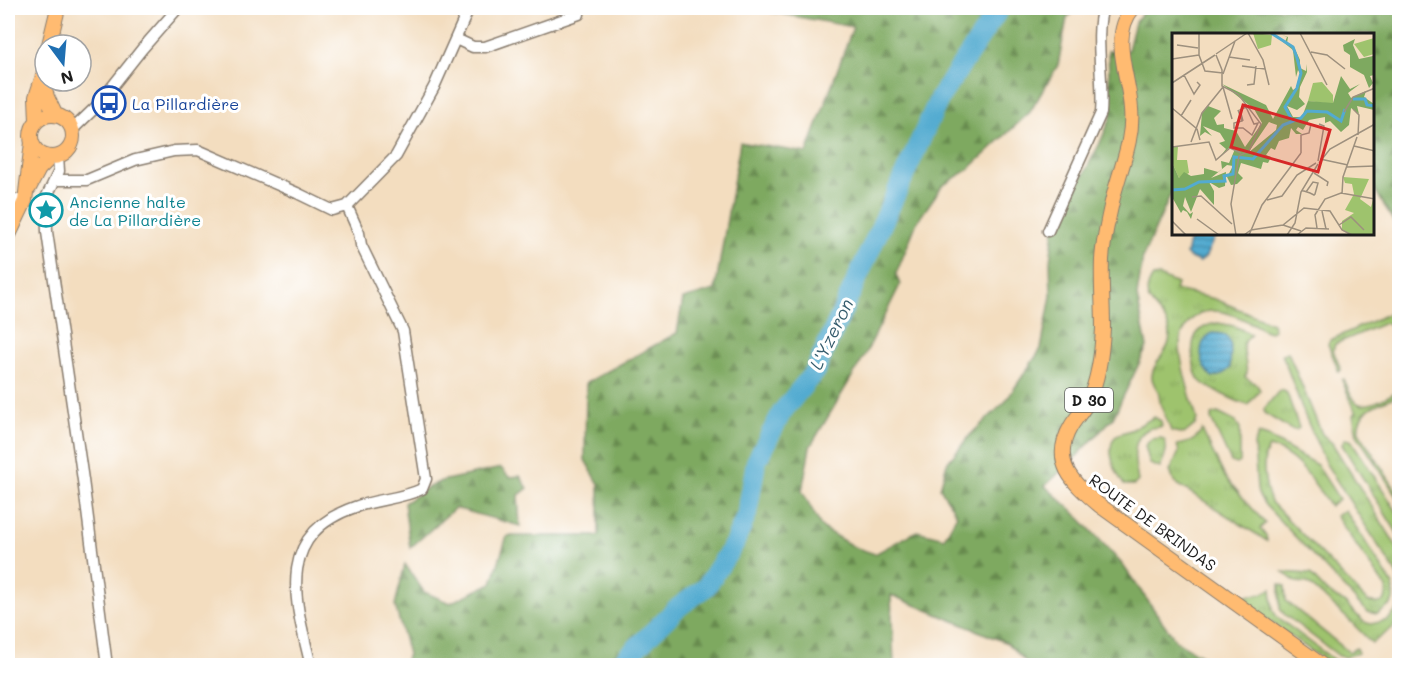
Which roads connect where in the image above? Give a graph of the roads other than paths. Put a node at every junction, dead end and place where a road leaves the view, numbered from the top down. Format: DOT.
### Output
graph roads {
  1 [pos="58,8"];
  2 [pos="178,8"];
  3 [pos="469,8"];
  4 [pos="579,8"];
  5 [pos="1103,8"];
  6 [pos="1133,8"];
  7 [pos="52,33"];
  8 [pos="456,39"];
  9 [pos="37,93"];
  10 [pos="46,93"];
  11 [pos="55,114"];
  12 [pos="37,121"];
  13 [pos="73,129"];
  14 [pos="32,142"];
  15 [pos="54,157"];
  16 [pos="55,180"];
  17 [pos="26,195"];
  18 [pos="8,199"];
  19 [pos="347,206"];
  20 [pos="1048,231"];
  21 [pos="8,237"];
  22 [pos="107,666"];
  23 [pos="311,666"];
  24 [pos="1323,666"];
  1 -- 7 [label="main road"];
  2 -- 13 [label="street"];
  3 -- 8 [label="street"];
  4 -- 8 [label="street"];
  5 -- 20 [label="street"];
  6 -- 24 [label="main road, ROUTE DE BRINDAS / D 30"];
  8 -- 19 [label="street"];
  9 -- 12 [label="main road"];
  10 -- 11 [label="main road"];
  11 -- 12 [label="main road"];
  11 -- 13 [label="main road"];
  12 -- 14 [label="main road"];
  13 -- 15 [label="main road"];
  14 -- 15 [label="main road"];
  14 -- 17 [label="main road"];
  15 -- 16 [label="street"];
  15 -- 17 [label="main road"];
  16 -- 19 [label="street"];
  16 -- 22 [label="street"];
  17 -- 18 [label="street"];
  17 -- 21 [label="main road"];
  19 -- 23 [label="street"];
}
